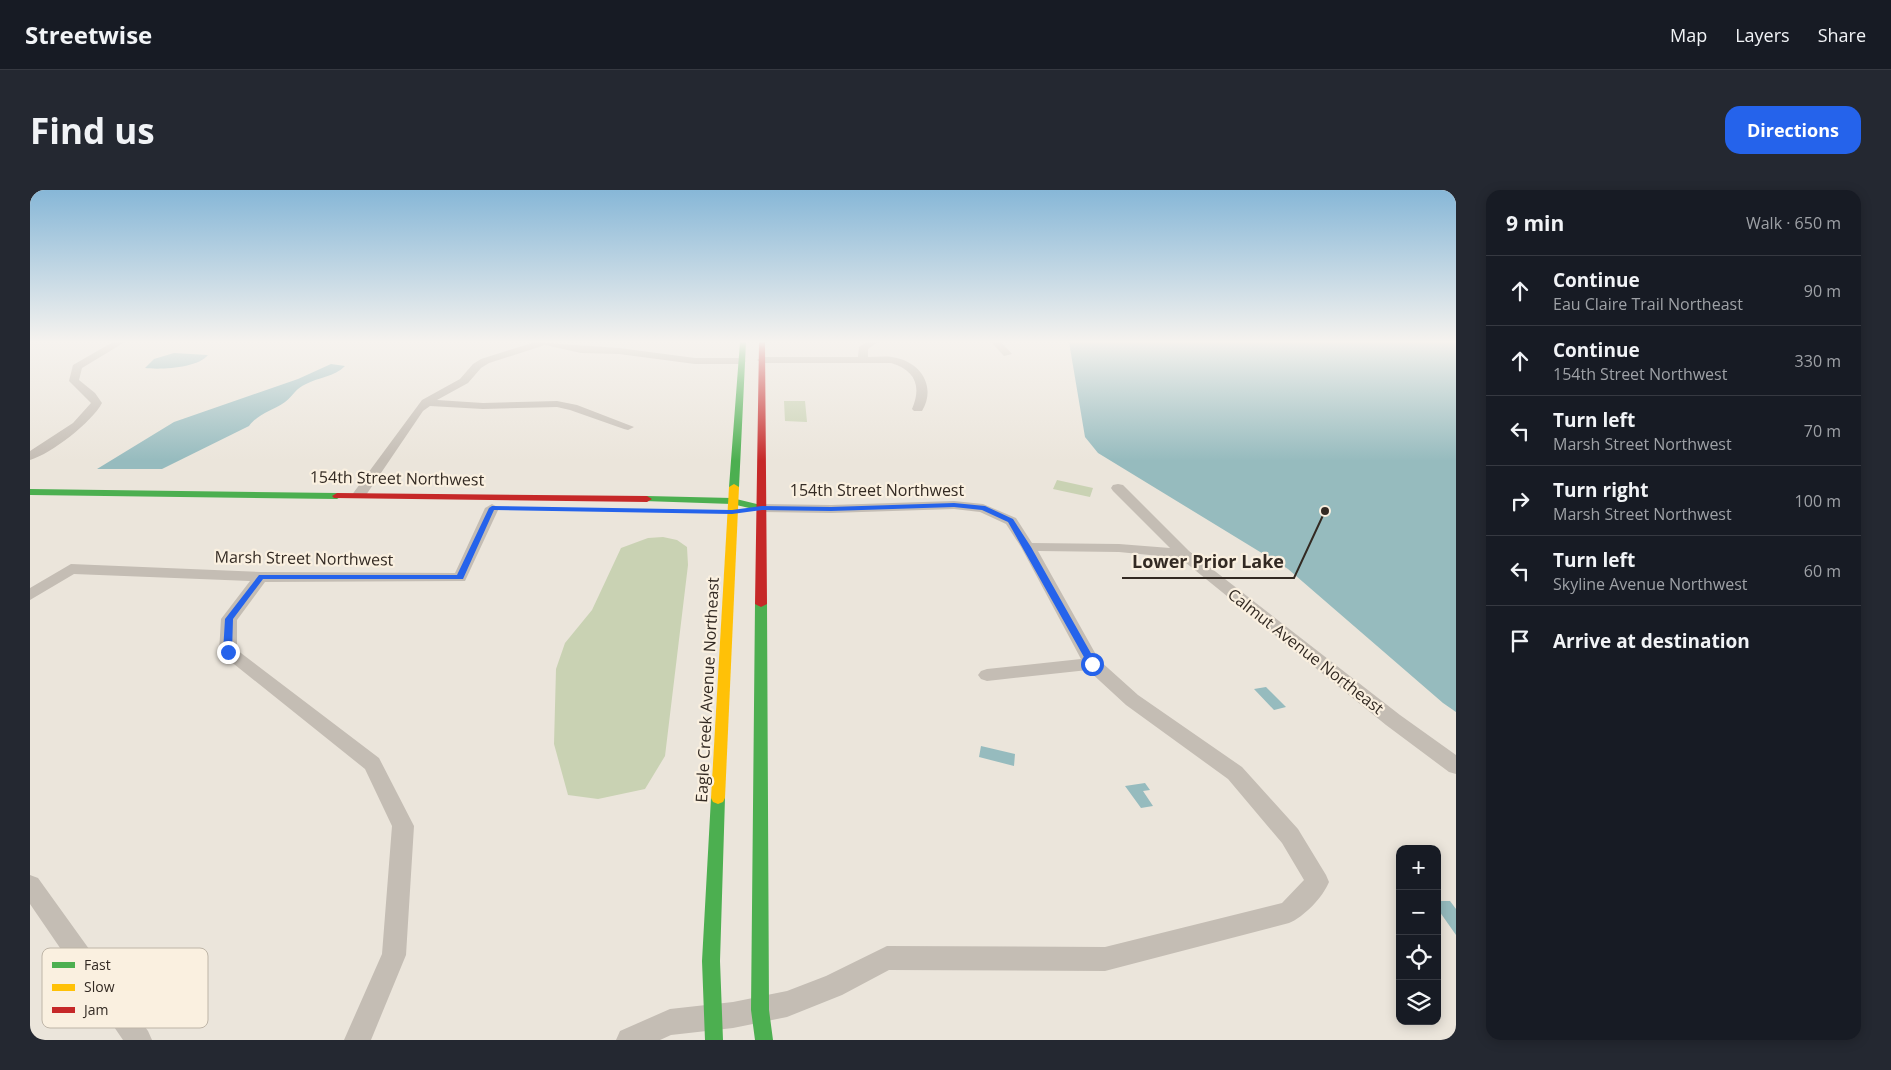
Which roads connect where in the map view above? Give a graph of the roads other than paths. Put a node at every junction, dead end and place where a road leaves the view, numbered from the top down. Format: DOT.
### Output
graph roads {
  1 [pos="75,382"];
  2 [pos="463,382"];
  3 [pos="740,382"];
  4 [pos="762,382"];
  5 [pos="919,382"];
  6 [pos="426,402"];
  7 [pos="918,409"];
  8 [pos="628,427"];
  9 [pos="30,456"];
  10 [pos="1118,488"];
  11 [pos="30,492"];
  12 [pos="359,495"];
  13 [pos="30,502"];
  14 [pos="732,507"];
  15 [pos="492,508"];
  16 [pos="762,508"];
  17 [pos="1028,547"];
  18 [pos="1184,554"];
  19 [pos="261,577"];
  20 [pos="30,595"];
  21 [pos="1092,664"];
  22 [pos="987,675"];
  23 [pos="1456,766"];
  24 [pos="30,885"];
  25 [pos="74,948"];
  26 [pos="760,1010"];
  27 [pos="720,1024"];
  28 [pos="131,1028"];
  29 [pos="139,1040"];
  30 [pos="357,1040"];
  31 [pos="629,1040"];
  32 [pos="764,1040"];
  1 -- 9 [label="street"];
  2 -- 6 [label="street"];
  3 -- 14 [label="main road, Eagle Creek Avenue Northeast"];
  4 -- 16 [label="main road"];
  5 -- 7 [label="street"];
  6 -- 8 [label="street"];
  6 -- 12 [label="street"];
  10 -- 18 [label="street, Calmut Avenue Northeast"];
  11 -- 12 [label="main road, 154th Street Northwest"];
  12 -- 14 [label="main road, 154th Street Northwest"];
  13 -- 15 [label="main road, 154th Street Northwest"];
  14 -- 15 [label="main road, 154th Street Northwest"];
  14 -- 16 [label="main road, 154th Street Northwest"];
  14 -- 27 [label="main road, Eagle Creek Avenue Northeast"];
  15 -- 19 [label="street, Marsh Street Northwest"];
  16 -- 17 [label="street, 154th Street Northwest"];
  16 -- 26 [label="main road"];
  17 -- 18 [label="street"];
  17 -- 21 [label="street, 154th Street Northwest"];
  18 -- 23 [label="street, Calmut Avenue Northeast"];
  19 -- 20 [label="street, Marsh Street Northwest"];
  19 -- 30 [label="street"];
  21 -- 22 [label="street"];
  21 -- 26 [label="street, 154th Street Northwest"];
  24 -- 25 [label="street"];
  26 -- 27 [label="street"];
  26 -- 32 [label="main road"];
  27 -- 31 [label="street"];
  28 -- 29 [label="street"];
}
